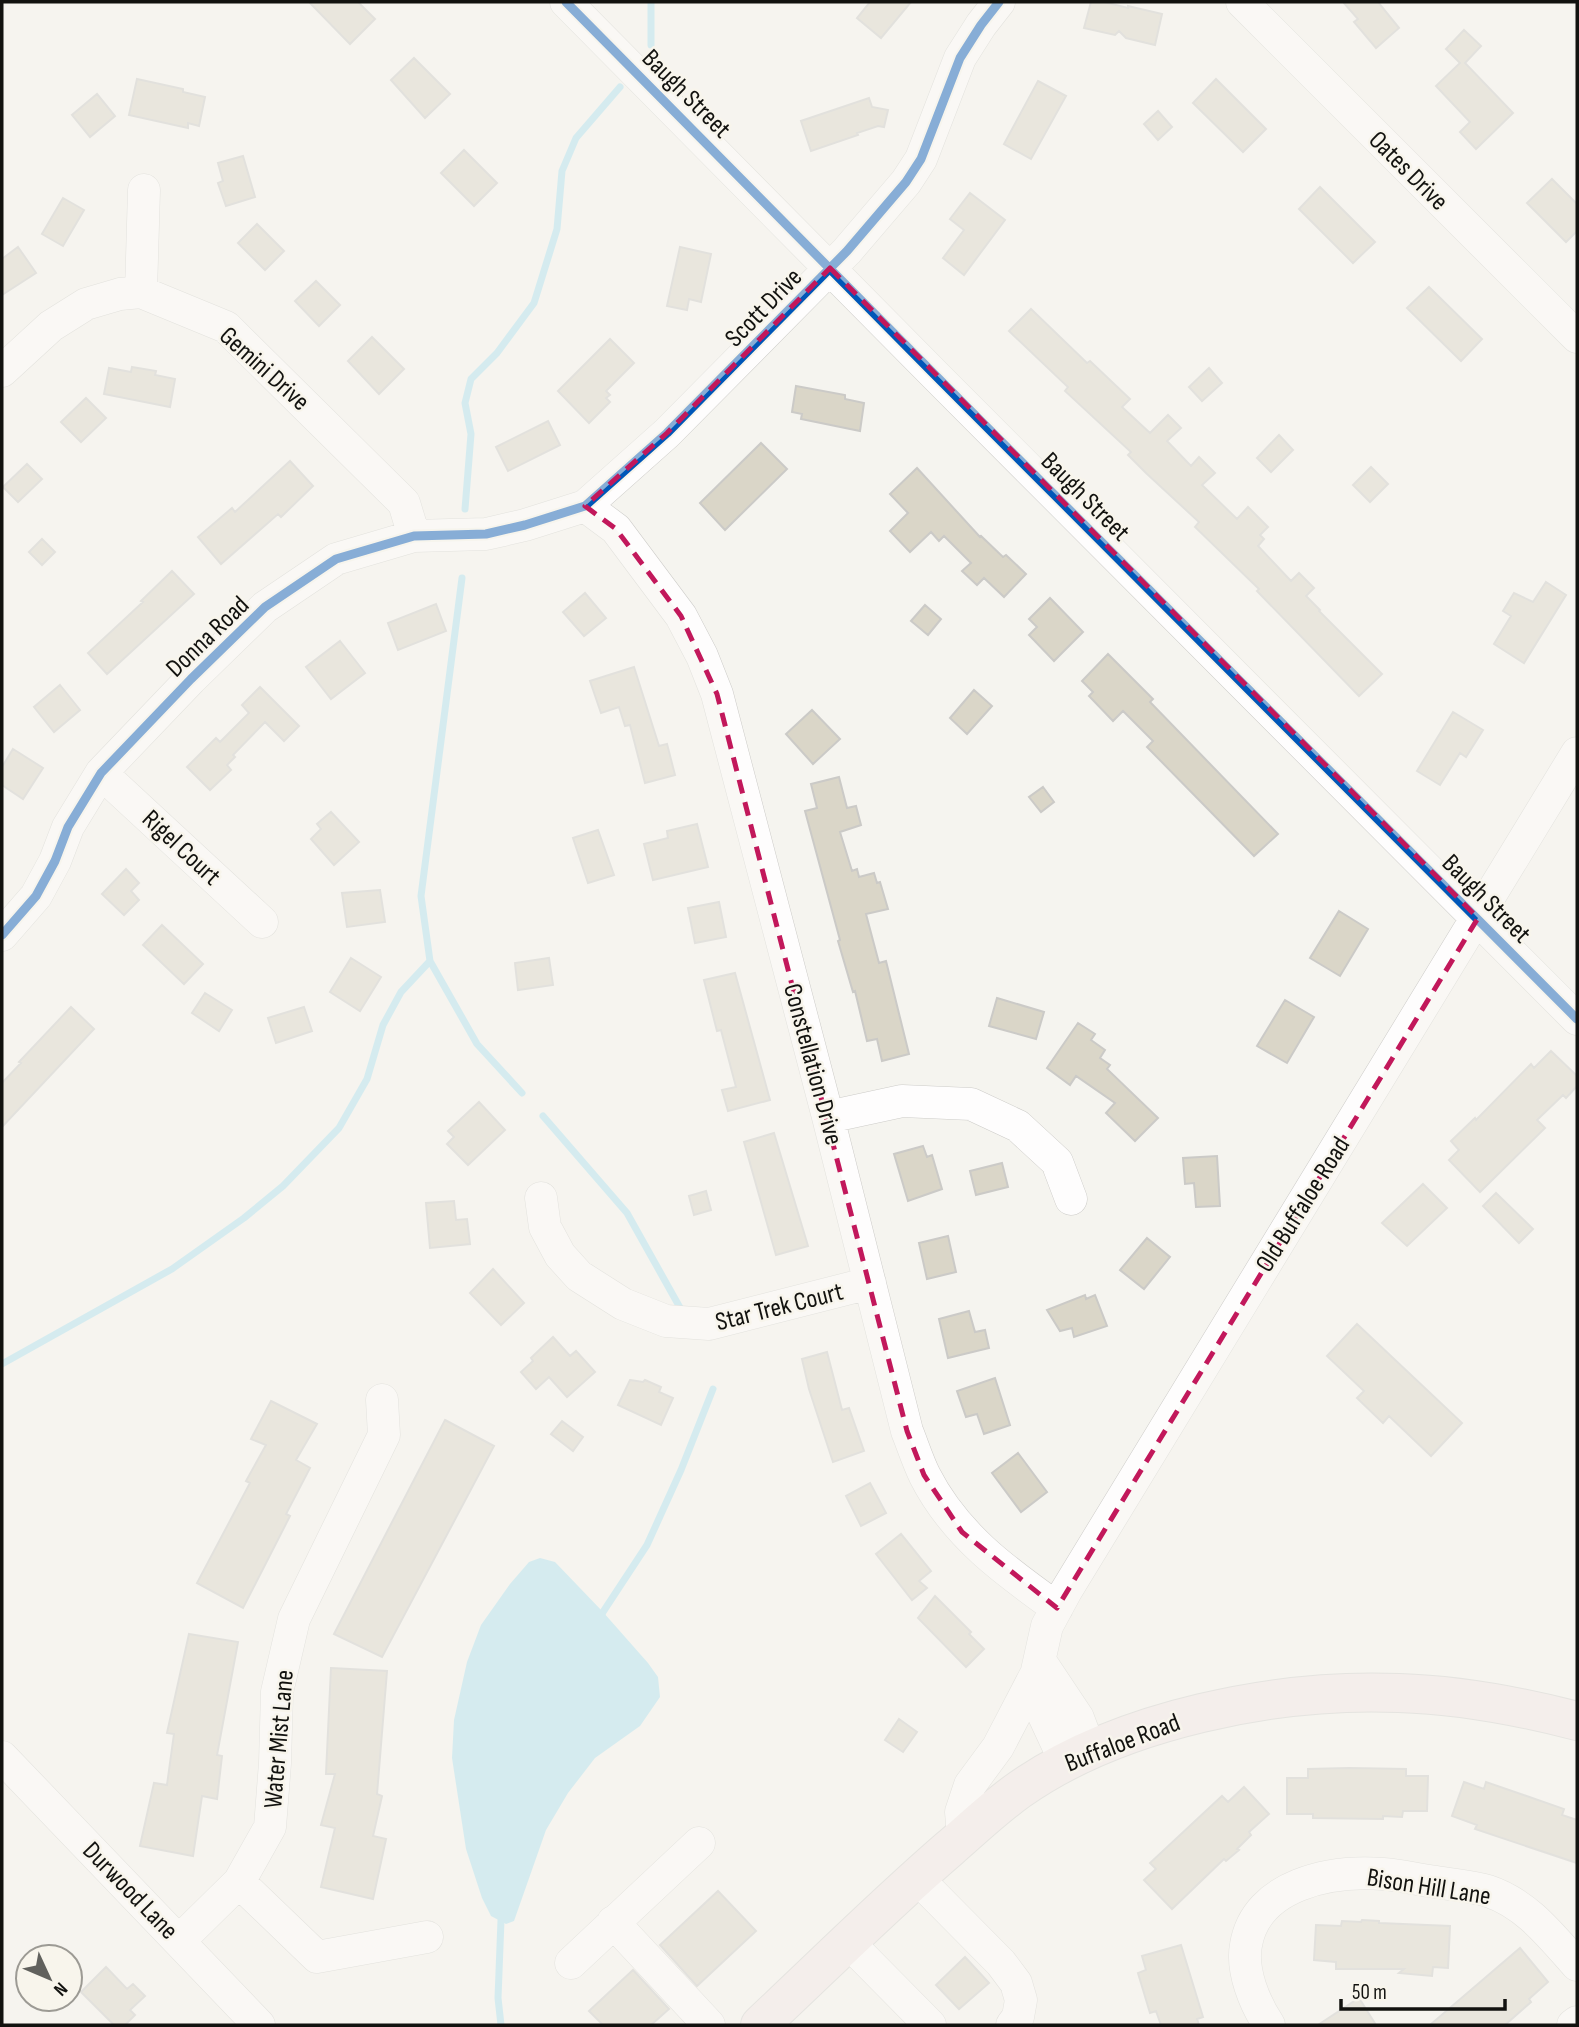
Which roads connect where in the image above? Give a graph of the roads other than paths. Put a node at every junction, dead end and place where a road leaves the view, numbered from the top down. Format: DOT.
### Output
graph roads {
  1 [pos="566,2"];
  2 [pos="999,2"];
  3 [pos="1242,2"];
  4 [pos="144,190"];
  5 [pos="830,268"];
  6 [pos="141,292"];
  7 [pos="1577,337"];
  8 [pos="2,371"];
  9 [pos="585,506"];
  10 [pos="414,536"];
  11 [pos="1577,753"];
  12 [pos="101,773"];
  13 [pos="1478,918"];
  14 [pos="262,922"];
  15 [pos="2,935"];
  16 [pos="1577,1019"];
  17 [pos="828,1117"];
  18 [pos="541,1198"];
  19 [pos="1071,1199"];
  20 [pos="870,1283"];
  21 [pos="382,1400"];
  22 [pos="1057,1608"];
  23 [pos="1038,1667"];
  24 [pos="1577,1720"];
  25 [pos="1077,1756"];
  26 [pos="2,1757"];
  27 [pos="963,1836"];
  28 [pos="699,1843"];
  29 [pos="916,1877"];
  30 [pos="239,1882"];
  31 [pos="613,1922"];
  32 [pos="427,1937"];
  33 [pos="180,1940"];
  34 [pos="848,1942"];
  35 [pos="570,1963"];
  36 [pos="1577,1965"];
  37 [pos="259,2025"];
  38 [pos="709,2025"];
  39 [pos="760,2025"];
  40 [pos="930,2025"];
  41 [pos="1012,2025"];
  42 [pos="1269,2025"];
  1 -- 5 [label="street, Baugh Street"];
  2 -- 5 [label="street, Scott Drive"];
  3 -- 7 [label="street, Oates Drive"];
  4 -- 6 [label="street"];
  5 -- 9 [label="street, Scott Drive"];
  5 -- 13 [label="street, Baugh Street"];
  6 -- 8 [label="street"];
  6 -- 10 [label="street, Gemini Drive"];
  9 -- 10 [label="street, Donna Road"];
  9 -- 17 [label="street, Constellation Drive"];
  10 -- 12 [label="street, Donna Road"];
  11 -- 13 [label="street, Old Buffaloe Road"];
  12 -- 14 [label="street, Rigel Court"];
  12 -- 15 [label="street, Donna Road"];
  13 -- 16 [label="street, Baugh Street"];
  13 -- 22 [label="street, Old Buffaloe Road"];
  17 -- 19 [label="street"];
  17 -- 20 [label="street, Constellation Drive"];
  18 -- 20 [label="street, Star Trek Court"];
  20 -- 22 [label="street, Constellation Drive"];
  21 -- 30 [label="street, Water Mist Lane"];
  22 -- 23 [label="street, Old Buffaloe Road"];
  23 -- 25 [label="street"];
  23 -- 27 [label="street, Old Buffaloe Road"];
  24 -- 25 [label="main road, Buffaloe Road"];
  25 -- 27 [label="main road, Buffaloe Road"];
  26 -- 33 [label="street, Durwood Lane"];
  27 -- 29 [label="main road, Buffaloe Road"];
  28 -- 31 [label="street"];
  29 -- 34 [label="main road, Buffaloe Road"];
  29 -- 41 [label="street"];
  30 -- 32 [label="street"];
  30 -- 33 [label="street, Water Mist Lane"];
  31 -- 35 [label="street"];
  31 -- 38 [label="street"];
  33 -- 37 [label="street, Durwood Lane"];
  34 -- 39 [label="main road, Buffaloe Road"];
  34 -- 40 [label="street"];
  36 -- 42 [label="street, Bison Hill Lane"];
}
